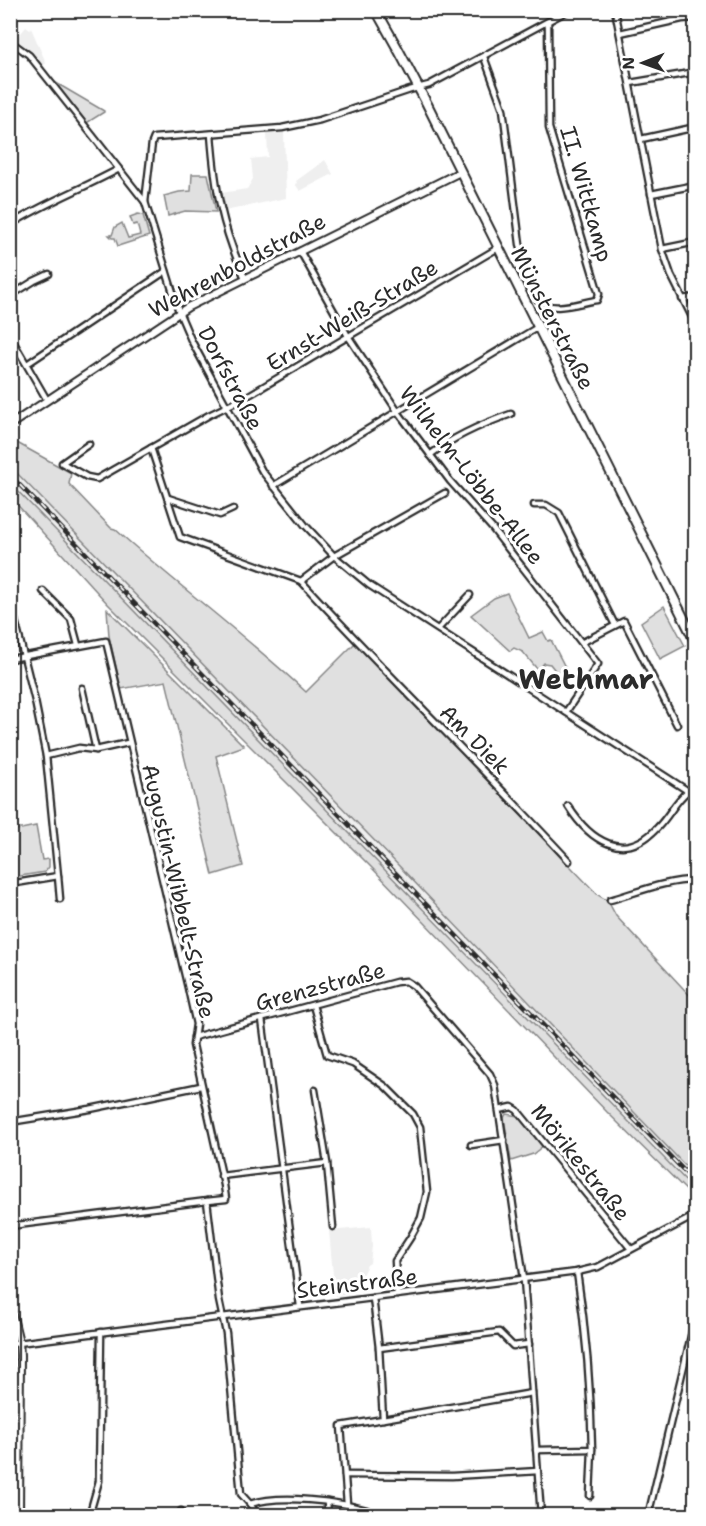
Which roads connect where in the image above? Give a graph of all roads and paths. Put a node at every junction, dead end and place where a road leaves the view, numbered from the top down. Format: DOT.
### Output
graph roads {
  1 [pos="376,10"];
  2 [pos="569,10"];
  3 [pos="615,10"];
  4 [pos="696,18"];
  5 [pos="548,22"];
  6 [pos="620,33"];
  7 [pos="10,41"];
  8 [pos="484,57"];
  9 [pos="696,72"];
  10 [pos="630,83"];
  11 [pos="418,88"];
  12 [pos="696,127"];
  13 [pos="211,134"];
  14 [pos="641,139"];
  15 [pos="117,170"];
  16 [pos="460,172"];
  17 [pos="696,185"];
  18 [pos="651,194"];
  19 [pos="145,202"];
  20 [pos="10,225"];
  21 [pos="696,242"];
  22 [pos="498,248"];
  23 [pos="662,249"];
  24 [pos="300,251"];
  25 [pos="166,271"];
  26 [pos="49,274"];
  27 [pos="245,278"];
  28 [pos="10,296"];
  29 [pos="696,297"];
  30 [pos="682,299"];
  31 [pos="179,312"];
  32 [pos="696,325"];
  33 [pos="538,327"];
  34 [pos="10,336"];
  35 [pos="348,336"];
  36 [pos="27,364"];
  37 [pos="47,400"];
  38 [pos="228,406"];
  39 [pos="398,412"];
  40 [pos="511,414"];
  41 [pos="10,425"];
  42 [pos="89,444"];
  43 [pos="151,448"];
  44 [pos="430,455"];
  45 [pos="273,486"];
  46 [pos="445,493"];
  47 [pos="168,498"];
  48 [pos="534,505"];
  49 [pos="232,509"];
  50 [pos="334,556"];
  51 [pos="301,581"];
  52 [pos="43,591"];
  53 [pos="470,595"];
  54 [pos="10,600"];
  55 [pos="615,625"];
  56 [pos="438,629"];
  57 [pos="583,642"];
  58 [pos="696,643"];
  59 [pos="78,645"];
  60 [pos="24,656"];
  61 [pos="10,659"];
  62 [pos="82,688"];
  63 [pos="566,712"];
  64 [pos="677,725"];
  65 [pos="129,743"];
  66 [pos="96,750"];
  67 [pos="46,756"];
  68 [pos="696,790"];
  69 [pos="688,791"];
  70 [pos="568,806"];
  71 [pos="569,861"];
  72 [pos="58,876"];
  73 [pos="696,880"];
  74 [pos="10,884"];
  75 [pos="60,899"];
  76 [pos="610,900"];
  77 [pos="313,1005"];
  78 [pos="262,1019"];
  79 [pos="194,1037"];
  80 [pos="201,1086"];
  81 [pos="315,1090"];
  82 [pos="499,1110"];
  83 [pos="10,1122"];
  84 [pos="504,1140"];
  85 [pos="471,1145"];
  86 [pos="327,1163"];
  87 [pos="282,1168"];
  88 [pos="221,1176"];
  89 [pos="207,1201"];
  90 [pos="696,1215"];
  91 [pos="10,1226"];
  92 [pos="333,1227"];
  93 [pos="631,1249"];
  94 [pos="577,1272"];
  95 [pos="524,1279"];
  96 [pos="397,1294"];
  97 [pos="373,1298"];
  98 [pos="10,1305"];
  99 [pos="300,1306"];
  100 [pos="696,1315"];
  101 [pos="223,1317"];
  102 [pos="101,1332"];
  103 [pos="19,1342"];
  104 [pos="10,1344"];
  105 [pos="529,1344"];
  106 [pos="379,1348"];
  107 [pos="532,1393"];
  108 [pos="10,1405"];
  109 [pos="19,1405"];
  110 [pos="382,1419"];
  111 [pos="592,1449"];
  112 [pos="536,1450"];
  113 [pos="538,1471"];
  114 [pos="345,1474"];
  115 [pos="590,1497"];
  116 [pos="327,1502"];
  117 [pos="250,1504"];
  118 [pos="347,1504"];
  119 [pos="19,1515"];
  120 [pos="88,1515"];
  121 [pos="258,1515"];
  122 [pos="328,1515"];
  123 [pos="368,1515"];
  124 [pos="541,1515"];
  125 [pos="648,1515"];
  126 [pos="656,1515"];
  1 -- 11 [label="main road, Münsterstraße"];
  2 -- 5 [label="street"];
  3 -- 6 [label="street"];
  4 -- 6 [label="street"];
  5 -- 8 [label="street"];
  5 -- 8 [label="street, II. Wittkamp"];
  6 -- 10 [label="street"];
  7 -- 15 [label="street, Dorfstraße"];
  8 -- 11 [label="street"];
  9 -- 10 [label="street"];
  10 -- 14 [label="street"];
  11 -- 13 [label="street"];
  11 -- 16 [label="main road, Münsterstraße"];
  12 -- 14 [label="street"];
  13 -- 19 [label="street"];
  13 -- 27 [label="street"];
  14 -- 18 [label="street"];
  15 -- 19 [label="street, Dorfstraße"];
  15 -- 20 [label="street"];
  16 -- 22 [label="main road, Münsterstraße"];
  16 -- 24 [label="street, Wehrenboldstraße"];
  17 -- 18 [label="street"];
  18 -- 23 [label="street"];
  19 -- 25 [label="street, Dorfstraße"];
  21 -- 23 [label="street"];
  22 -- 33 [label="main road, Münsterstraße"];
  22 -- 35 [label="street, Ernst-Weiß-Straße"];
  23 -- 30 [label="street"];
  24 -- 27 [label="street, Wehrenboldstraße"];
  24 -- 35 [label="street, Wilhelm-Löbbe-Allee"];
  25 -- 31 [label="street, Dorfstraße"];
  25 -- 36 [label="street"];
  26 -- 28 [label="street"];
  27 -- 31 [label="street, Wehrenboldstraße"];
  29 -- 30 [label="street"];
  30 -- 32 [label="street"];
  31 -- 37 [label="street, Wehrenboldstraße"];
  31 -- 38 [label="street, Dorfstraße"];
  33 -- 39 [label="street"];
  33 -- 58 [label="main road, Münsterstraße"];
  34 -- 36 [label="street"];
  35 -- 38 [label="street, Ernst-Weiß-Straße"];
  35 -- 39 [label="street, Wilhelm-Löbbe-Allee"];
  36 -- 37 [label="street"];
  37 -- 41 [label="street, Wehrenboldstraße"];
  38 -- 43 [label="street, Ernst-Weiß-Straße"];
  38 -- 45 [label="street, Dorfstraße"];
  39 -- 44 [label="street, Wilhelm-Löbbe-Allee"];
  39 -- 45 [label="street"];
  40 -- 44 [label="street"];
  42 -- 43 [label="street, Ernst-Weiß-Straße"];
  43 -- 47 [label="street"];
  44 -- 57 [label="street, Wilhelm-Löbbe-Allee"];
  45 -- 50 [label="street, Dorfstraße"];
  46 -- 50 [label="street"];
  47 -- 49 [label="street"];
  47 -- 51 [label="street"];
  48 -- 55 [label="street"];
  50 -- 51 [label="street"];
  50 -- 56 [label="street, Dorfstraße"];
  51 -- 71 [label="street, Am Diek"];
  52 -- 59 [label="street"];
  53 -- 56 [label="street"];
  54 -- 60 [label="street"];
  55 -- 57 [label="street"];
  55 -- 64 [label="street"];
  56 -- 63 [label="street, Dorfstraße"];
  57 -- 63 [label="street, Wilhelm-Löbbe-Allee"];
  59 -- 60 [label="street, Augustin-Wibbelt-Straße"];
  59 -- 65 [label="street, Augustin-Wibbelt-Straße"];
  60 -- 61 [label="street, Augustin-Wibbelt-Straße"];
  60 -- 67 [label="street"];
  62 -- 66 [label="street"];
  63 -- 69 [label="street, Dorfstraße"];
  65 -- 66 [label="street"];
  65 -- 79 [label="street, Augustin-Wibbelt-Straße"];
  66 -- 67 [label="street"];
  67 -- 72 [label="street"];
  68 -- 69 [label="street"];
  69 -- 70 [label="street"];
  72 -- 74 [label="street"];
  72 -- 75 [label="street"];
  73 -- 76 [label="street"];
  77 -- 78 [label="street, Grenzstraße"];
  77 -- 82 [label="street, Grenzstraße"];
  77 -- 96 [label="street"];
  78 -- 79 [label="street, Grenzstraße"];
  78 -- 87 [label="street"];
  79 -- 80 [label="street, Augustin-Wibbelt-Straße"];
  80 -- 83 [label="street"];
  80 -- 88 [label="street, Augustin-Wibbelt-Straße"];
  81 -- 86 [label="street"];
  82 -- 84 [label="street, Grenzstraße"];
  82 -- 93 [label="street, Mörikestraße"];
  84 -- 85 [label="street"];
  84 -- 95 [label="street, Grenzstraße"];
  86 -- 87 [label="street"];
  86 -- 92 [label="street"];
  87 -- 88 [label="street"];
  87 -- 99 [label="street"];
  88 -- 89 [label="street, Augustin-Wibbelt-Straße"];
  89 -- 91 [label="street"];
  89 -- 101 [label="street"];
  90 -- 93 [label="street, Steinstraße"];
  93 -- 94 [label="street, Steinstraße"];
  94 -- 95 [label="street, Steinstraße"];
  94 -- 111 [label="street"];
  95 -- 96 [label="street, Steinstraße"];
  95 -- 105 [label="street, Grenzstraße"];
  96 -- 97 [label="street, Steinstraße"];
  97 -- 99 [label="street, Steinstraße"];
  97 -- 106 [label="street"];
  98 -- 103 [label="street"];
  99 -- 101 [label="street, Steinstraße"];
  100 -- 125 [label="street"];
  101 -- 102 [label="street, Steinstraße"];
  101 -- 117 [label="street"];
  102 -- 103 [label="street, Steinstraße"];
  102 -- 120 [label="street"];
  103 -- 104 [label="street, Steinstraße"];
  103 -- 109 [label="street"];
  105 -- 106 [label="street"];
  105 -- 107 [label="street, Grenzstraße"];
  106 -- 110 [label="street"];
  107 -- 110 [label="street"];
  107 -- 112 [label="street, Grenzstraße"];
  108 -- 109 [label="street"];
  109 -- 119 [label="street"];
  110 -- 114 [label="street"];
  111 -- 112 [label="street"];
  111 -- 115 [label="street"];
  112 -- 113 [label="street, Grenzstraße"];
  113 -- 114 [label="street"];
  113 -- 124 [label="street, Grenzstraße"];
  114 -- 118 [label="street"];
  116 -- 117 [label="street"];
  116 -- 118 [label="street"];
  116 -- 122 [label="street"];
  117 -- 121 [label="street"];
  118 -- 123 [label="street"];
  125 -- 126 [label="street"];
}
